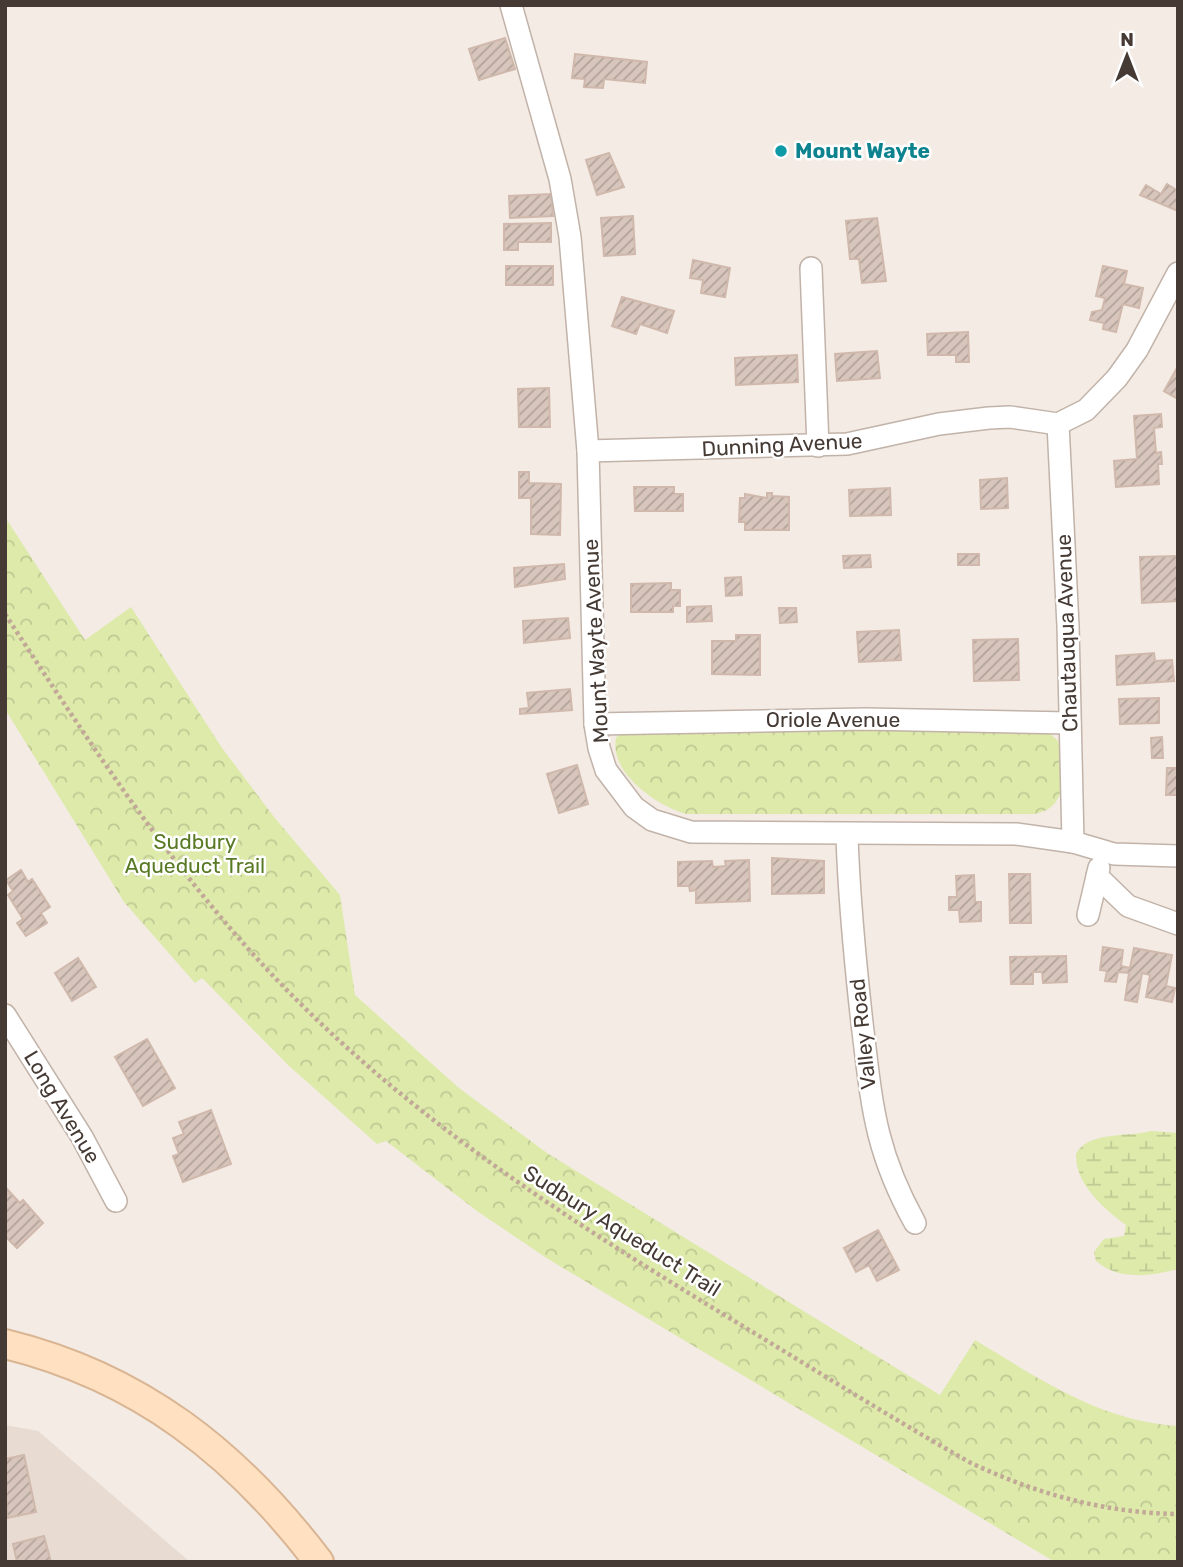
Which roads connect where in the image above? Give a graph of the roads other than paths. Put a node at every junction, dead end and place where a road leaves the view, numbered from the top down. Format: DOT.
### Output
graph roads {
  1 [pos="511,5"];
  2 [pos="811,268"];
  3 [pos="1178,273"];
  4 [pos="1058,424"];
  5 [pos="818,446"];
  6 [pos="588,451"];
  7 [pos="1070,723"];
  8 [pos="595,724"];
  9 [pos="847,836"];
  10 [pos="1073,842"];
  11 [pos="1103,852"];
  12 [pos="1178,856"];
  13 [pos="1097,876"];
  14 [pos="1088,915"];
  15 [pos="1178,924"];
  16 [pos="5,1015"];
  17 [pos="116,1201"];
  18 [pos="915,1223"];
  19 [pos="5,1344"];
  20 [pos="319,1562"];
  1 -- 6 [label="street, Mount Wayte Avenue"];
  2 -- 5 [label="street"];
  3 -- 4 [label="street"];
  4 -- 5 [label="street, Dunning Avenue"];
  4 -- 7 [label="street, Chautauqua Avenue"];
  5 -- 6 [label="street, Dunning Avenue"];
  6 -- 8 [label="street, Mount Wayte Avenue"];
  7 -- 8 [label="street, Oriole Avenue"];
  7 -- 10 [label="street, Chautauqua Avenue"];
  8 -- 9 [label="street, Mount Wayte Avenue"];
  9 -- 10 [label="street, Mount Wayte Avenue"];
  9 -- 18 [label="street, Valley Road"];
  10 -- 11 [label="street, Mount Wayte Avenue"];
  11 -- 12 [label="street, Mount Wayte Avenue"];
  11 -- 13 [label="street"];
  13 -- 14 [label="street"];
  13 -- 15 [label="street"];
  16 -- 17 [label="street, Long Avenue"];
  19 -- 20 [label="street"];
}
